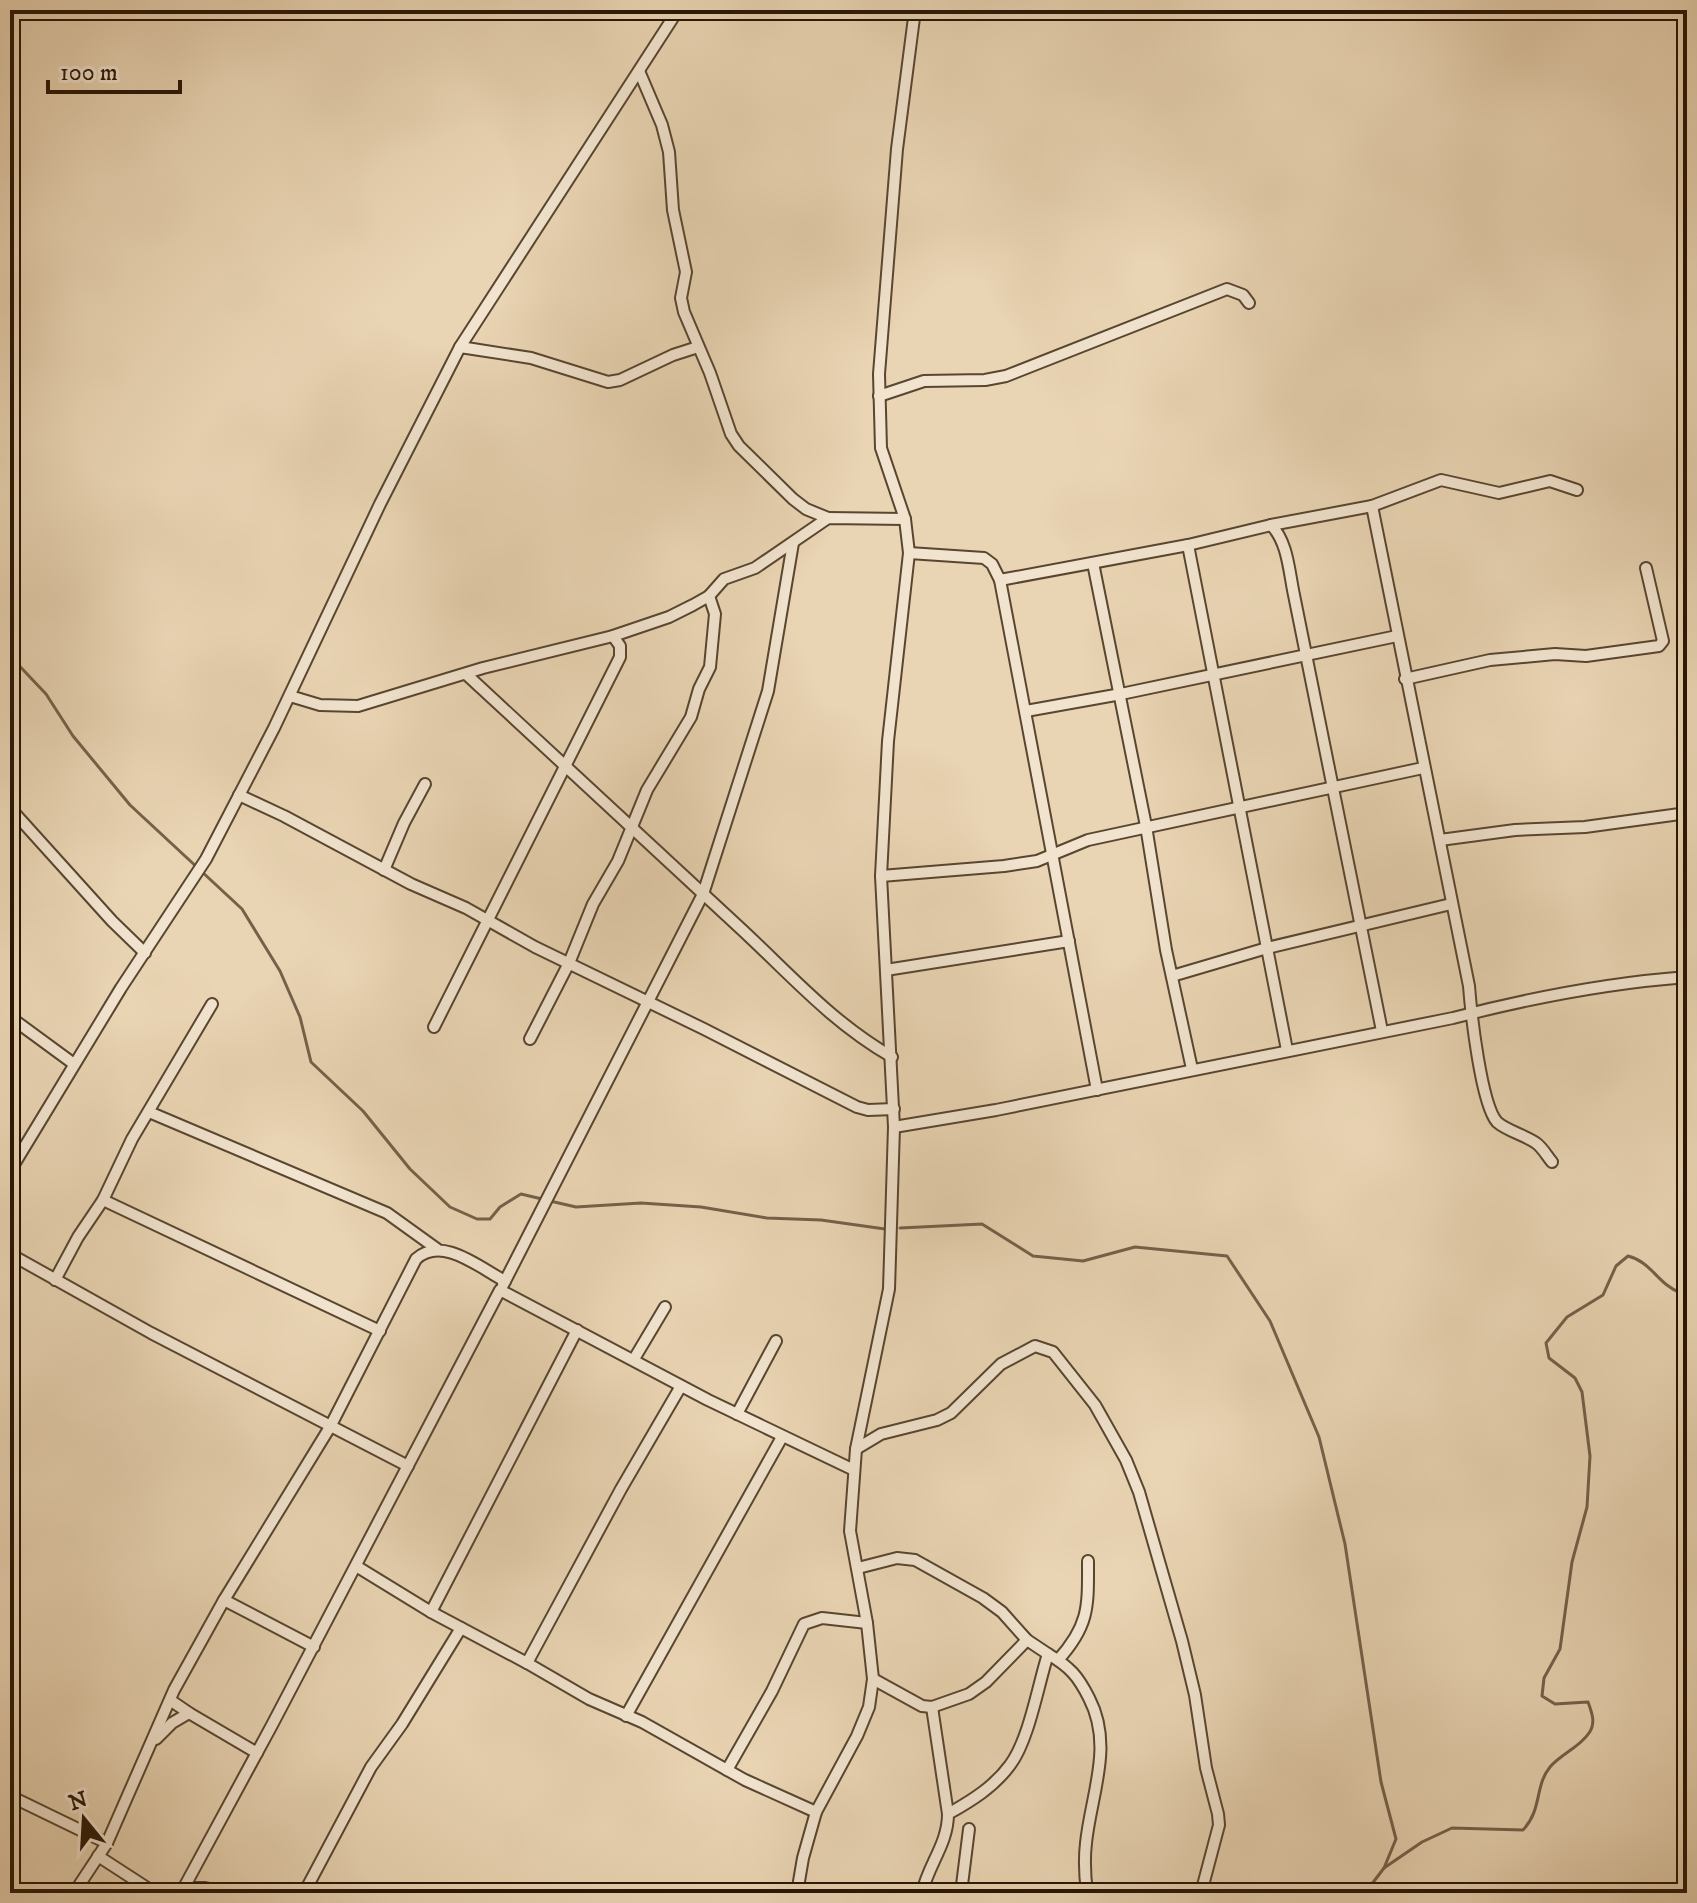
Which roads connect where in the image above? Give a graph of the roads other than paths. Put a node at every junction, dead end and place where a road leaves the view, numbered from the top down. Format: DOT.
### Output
graph roads {
  1 [pos="678,10"];
  2 [pos="915,10"];
  3 [pos="639,71"];
  4 [pos="1249,303"];
  5 [pos="460,347"];
  6 [pos="698,347"];
  7 [pos="879,396"];
  8 [pos="1577,490"];
  9 [pos="1372,506"];
  10 [pos="828,518"];
  11 [pos="905,519"];
  12 [pos="1271,525"];
  13 [pos="793,543"];
  14 [pos="1188,545"];
  15 [pos="909,553"];
  16 [pos="1093,563"];
  17 [pos="1646,568"];
  18 [pos="1000,580"];
  19 [pos="709,596"];
  20 [pos="613,636"];
  21 [pos="1397,636"];
  22 [pos="1306,656"];
  23 [pos="466,674"];
  24 [pos="1215,674"];
  25 [pos="1405,679"];
  26 [pos="1121,694"];
  27 [pos="290,696"];
  28 [pos="1026,711"];
  29 [pos="565,766"];
  30 [pos="1423,768"];
  31 [pos="425,784"];
  32 [pos="1332,788"];
  33 [pos="239,795"];
  34 [pos="10,808"];
  35 [pos="1239,808"];
  36 [pos="1687,813"];
  37 [pos="1146,826"];
  38 [pos="632,828"];
  39 [pos="1440,840"];
  40 [pos="1053,854"];
  41 [pos="384,870"];
  42 [pos="881,876"];
  43 [pos="703,894"];
  44 [pos="1451,904"];
  45 [pos="488,921"];
  46 [pos="1360,924"];
  47 [pos="1069,941"];
  48 [pos="1267,948"];
  49 [pos="145,953"];
  50 [pos="569,963"];
  51 [pos="886,970"];
  52 [pos="1172,976"];
  53 [pos="1687,977"];
  54 [pos="647,1002"];
  55 [pos="212,1004"];
  56 [pos="1471,1014"];
  57 [pos="10,1017"];
  58 [pos="434,1027"];
  59 [pos="1382,1031"];
  60 [pos="530,1039"];
  61 [pos="1287,1050"];
  62 [pos="892,1057"];
  63 [pos="74,1064"];
  64 [pos="1192,1069"];
  65 [pos="1097,1090"];
  66 [pos="894,1109"];
  67 [pos="149,1112"];
  68 [pos="894,1127"];
  69 [pos="1552,1162"];
  70 [pos="10,1171"];
  71 [pos="103,1200"];
  72 [pos="437,1249"];
  73 [pos="10,1254"];
  74 [pos="55,1280"];
  75 [pos="502,1286"];
  76 [pos="665,1307"];
  77 [pos="577,1330"];
  78 [pos="380,1331"];
  79 [pos="776,1341"];
  80 [pos="634,1359"];
  81 [pos="681,1386"];
  82 [pos="737,1414"];
  83 [pos="330,1427"];
  84 [pos="782,1437"];
  85 [pos="856,1449"];
  86 [pos="408,1466"];
  87 [pos="854,1470"];
  88 [pos="1088,1561"];
  89 [pos="356,1566"];
  90 [pos="858,1568"];
  91 [pos="224,1600"];
  92 [pos="431,1612"];
  93 [pos="867,1623"];
  94 [pos="461,1628"];
  95 [pos="1027,1640"];
  96 [pos="314,1647"];
  97 [pos="1053,1657"];
  98 [pos="527,1663"];
  99 [pos="873,1679"];
  100 [pos="170,1700"];
  101 [pos="932,1707"];
  102 [pos="189,1713"];
  103 [pos="626,1716"];
  104 [pos="149,1748"];
  105 [pos="257,1753"];
  106 [pos="727,1770"];
  107 [pos="10,1796"];
  108 [pos="816,1812"];
  109 [pos="948,1814"];
  110 [pos="969,1829"];
  111 [pos="107,1843"];
  112 [pos="98,1856"];
  113 [pos="182,1891"];
  114 [pos="74,1893"];
  115 [pos="155,1893"];
  116 [pos="227,1893"];
  117 [pos="304,1893"];
  118 [pos="797,1893"];
  119 [pos="922,1893"];
  120 [pos="961,1893"];
  121 [pos="1087,1893"];
  122 [pos="1201,1893"];
  1 -- 3 [label="street"];
  2 -- 7 [label="street"];
  3 -- 5 [label="street"];
  3 -- 6 [label="street"];
  4 -- 7 [label="street"];
  5 -- 6 [label="street"];
  5 -- 27 [label="street"];
  6 -- 10 [label="street"];
  7 -- 11 [label="street"];
  8 -- 9 [label="street"];
  9 -- 12 [label="street"];
  9 -- 21 [label="street"];
  10 -- 11 [label="street"];
  10 -- 13 [label="street"];
  11 -- 15 [label="street"];
  12 -- 14 [label="street"];
  12 -- 22 [label="street"];
  13 -- 19 [label="street"];
  13 -- 43 [label="street"];
  14 -- 16 [label="street"];
  14 -- 24 [label="street"];
  15 -- 18 [label="street"];
  15 -- 42 [label="street"];
  16 -- 18 [label="street"];
  16 -- 26 [label="street"];
  17 -- 25 [label="street"];
  18 -- 28 [label="street"];
  19 -- 20 [label="street"];
  19 -- 38 [label="street"];
  20 -- 23 [label="street"];
  20 -- 29 [label="street"];
  21 -- 22 [label="street"];
  21 -- 25 [label="street"];
  22 -- 24 [label="street"];
  22 -- 32 [label="street"];
  23 -- 27 [label="street"];
  23 -- 29 [label="street"];
  24 -- 26 [label="street"];
  24 -- 35 [label="street"];
  25 -- 30 [label="street"];
  26 -- 28 [label="street"];
  26 -- 37 [label="street"];
  27 -- 33 [label="street"];
  28 -- 40 [label="street"];
  29 -- 38 [label="street"];
  29 -- 45 [label="street"];
  30 -- 32 [label="street"];
  30 -- 39 [label="street"];
  31 -- 41 [label="street"];
  32 -- 35 [label="street"];
  32 -- 46 [label="street"];
  33 -- 41 [label="street"];
  33 -- 49 [label="street"];
  34 -- 49 [label="street"];
  35 -- 37 [label="street"];
  35 -- 48 [label="street"];
  36 -- 39 [label="street"];
  37 -- 40 [label="street"];
  37 -- 52 [label="street"];
  38 -- 43 [label="street"];
  38 -- 50 [label="street"];
  39 -- 44 [label="street"];
  40 -- 42 [label="street"];
  40 -- 47 [label="street"];
  41 -- 45 [label="street"];
  42 -- 51 [label="street"];
  43 -- 54 [label="street"];
  43 -- 62 [label="street"];
  44 -- 46 [label="street"];
  44 -- 56 [label="street"];
  45 -- 50 [label="street"];
  45 -- 58 [label="street"];
  46 -- 48 [label="street"];
  46 -- 59 [label="street"];
  47 -- 51 [label="street"];
  47 -- 65 [label="street"];
  48 -- 52 [label="street"];
  48 -- 61 [label="street"];
  49 -- 63 [label="street"];
  50 -- 54 [label="street"];
  50 -- 60 [label="street"];
  51 -- 62 [label="street"];
  52 -- 64 [label="street"];
  53 -- 56 [label="street"];
  54 -- 66 [label="street"];
  54 -- 75 [label="street"];
  55 -- 67 [label="street"];
  56 -- 59 [label="street"];
  56 -- 69 [label="street"];
  57 -- 63 [label="street"];
  59 -- 61 [label="street"];
  61 -- 64 [label="street"];
  62 -- 66 [label="street"];
  63 -- 70 [label="street"];
  64 -- 65 [label="street"];
  65 -- 68 [label="street"];
  66 -- 68 [label="street"];
  67 -- 71 [label="street"];
  67 -- 72 [label="street"];
  68 -- 85 [label="street"];
  71 -- 74 [label="street"];
  71 -- 78 [label="street"];
  72 -- 75 [label="street"];
  72 -- 78 [label="street"];
  73 -- 74 [label="street"];
  74 -- 83 [label="street"];
  75 -- 77 [label="street"];
  75 -- 86 [label="street"];
  76 -- 80 [label="street"];
  77 -- 80 [label="street"];
  77 -- 92 [label="street"];
  78 -- 83 [label="street"];
  79 -- 82 [label="street"];
  80 -- 81 [label="street"];
  81 -- 82 [label="street"];
  81 -- 98 [label="street"];
  82 -- 84 [label="street"];
  83 -- 86 [label="street"];
  83 -- 91 [label="street"];
  84 -- 87 [label="street"];
  84 -- 103 [label="street"];
  85 -- 87 [label="street"];
  85 -- 122 [label="street"];
  86 -- 89 [label="street"];
  87 -- 90 [label="street"];
  88 -- 97 [label="street"];
  89 -- 92 [label="street"];
  89 -- 96 [label="street"];
  90 -- 93 [label="street"];
  90 -- 95 [label="street"];
  91 -- 96 [label="street"];
  91 -- 100 [label="street"];
  92 -- 94 [label="street"];
  93 -- 99 [label="street"];
  93 -- 106 [label="street"];
  94 -- 98 [label="street"];
  94 -- 117 [label="street"];
  95 -- 97 [label="street"];
  95 -- 101 [label="street"];
  96 -- 105 [label="street"];
  97 -- 109 [label="street"];
  97 -- 121 [label="street"];
  98 -- 103 [label="street"];
  99 -- 101 [label="street"];
  99 -- 108 [label="street"];
  100 -- 102 [label="street"];
  100 -- 104 [label="street"];
  101 -- 109 [label="street"];
  102 -- 104 [label="street"];
  102 -- 105 [label="street"];
  103 -- 106 [label="street"];
  104 -- 111 [label="street"];
  105 -- 113 [label="street"];
  106 -- 108 [label="street"];
  107 -- 111 [label="street"];
  108 -- 118 [label="street"];
  109 -- 119 [label="street"];
  110 -- 120 [label="street"];
  111 -- 112 [label="street"];
  112 -- 114 [label="street"];
  112 -- 115 [label="street"];
  113 -- 116 [label="street"];
}
